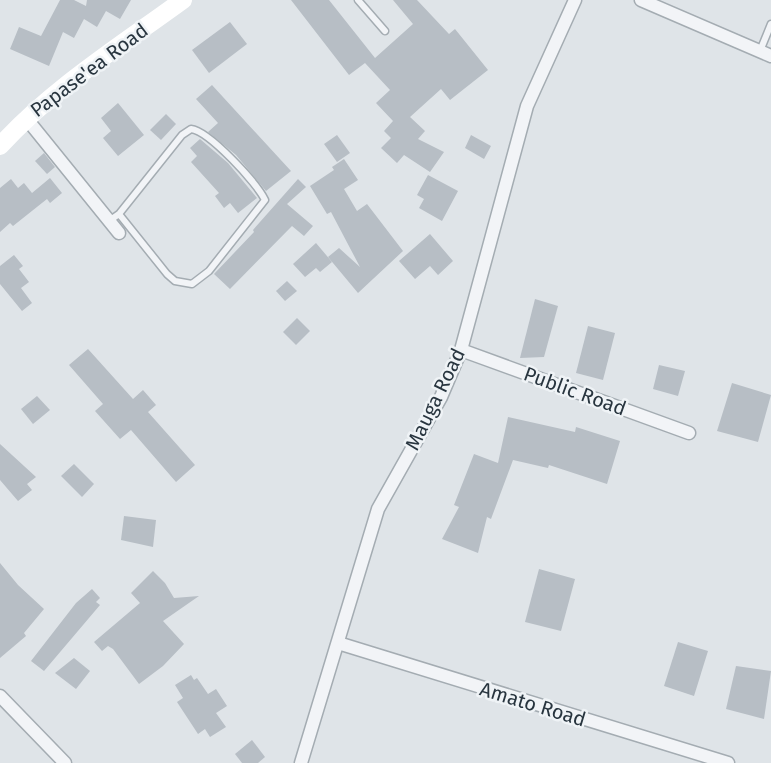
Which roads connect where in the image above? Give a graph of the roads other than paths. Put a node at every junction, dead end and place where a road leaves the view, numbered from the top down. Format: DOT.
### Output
graph roads {
  1 [pos="183,0"];
  2 [pos="358,0"];
  3 [pos="575,0"];
  4 [pos="641,0"];
  5 [pos="771,24"];
  6 [pos="385,31"];
  7 [pos="765,53"];
  8 [pos="26,118"];
  9 [pos="0,146"];
  10 [pos="114,218"];
  11 [pos="119,233"];
  12 [pos="461,350"];
  13 [pos="689,433"];
  14 [pos="338,644"];
  15 [pos="0,696"];
  16 [pos="65,763"];
  17 [pos="301,763"];
  18 [pos="729,763"];
  1 -- 8 [label="main road, Papase'ea Road"];
  2 -- 6 [label="lane"];
  3 -- 12 [label="street, Mauga Road"];
  4 -- 7 [label="street"];
  5 -- 7 [label="lane"];
  8 -- 9 [label="main road, Papase'ea Road"];
  8 -- 10 [label="street"];
  10 -- 10 [label="lane"];
  10 -- 11 [label="street"];
  12 -- 13 [label="street, Public Road"];
  12 -- 14 [label="street, Mauga Road"];
  14 -- 17 [label="street, Mauga Road"];
  14 -- 18 [label="street, Amato Road"];
  15 -- 16 [label="street"];
}
